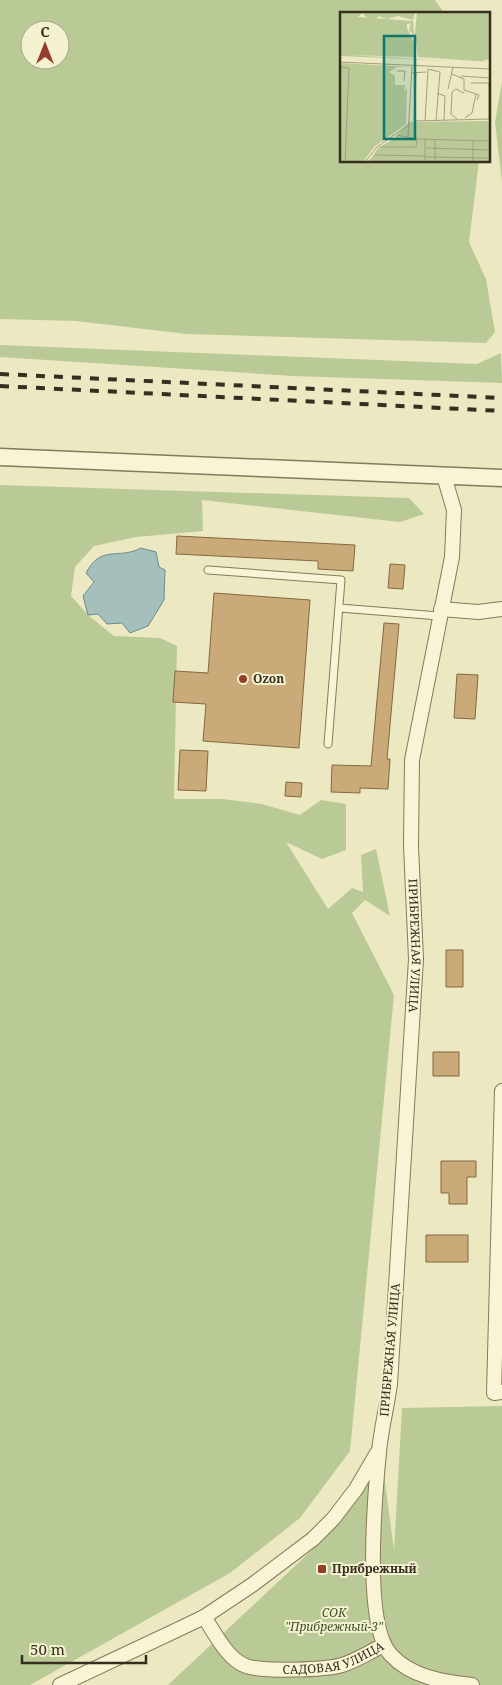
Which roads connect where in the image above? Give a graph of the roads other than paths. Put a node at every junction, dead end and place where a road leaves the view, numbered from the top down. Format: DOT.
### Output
graph roads {
  1 [pos="0,457"];
  2 [pos="444,476"];
  3 [pos="502,478"];
  4 [pos="208,570"];
  5 [pos="340,608"];
  6 [pos="502,609"];
  7 [pos="440,612"];
  8 [pos="328,744"];
  9 [pos="502,1090"];
  10 [pos="498,1392"];
  11 [pos="379,1450"];
  12 [pos="204,1617"];
  13 [pos="384,1645"];
  14 [pos="60,1685"];
  15 [pos="472,1685"];
  1 -- 2 [label="street"];
  2 -- 3 [label="street"];
  2 -- 7 [label="street, ПРИБРЕЖНАЯ УЛИЦА"];
  4 -- 5 [label="lane"];
  5 -- 7 [label="lane"];
  5 -- 8 [label="lane"];
  6 -- 7 [label="street"];
  7 -- 11 [label="street, ПРИБРЕЖНАЯ УЛИЦА"];
  9 -- 10 [label="street"];
  11 -- 12 [label="street"];
  11 -- 13 [label="street, ПРИБРЕЖНАЯ УЛИЦА"];
  12 -- 13 [label="street, САДОВАЯ УЛИЦА"];
  12 -- 14 [label="street"];
  13 -- 15 [label="street, САДОВАЯ УЛИЦА"];
}
